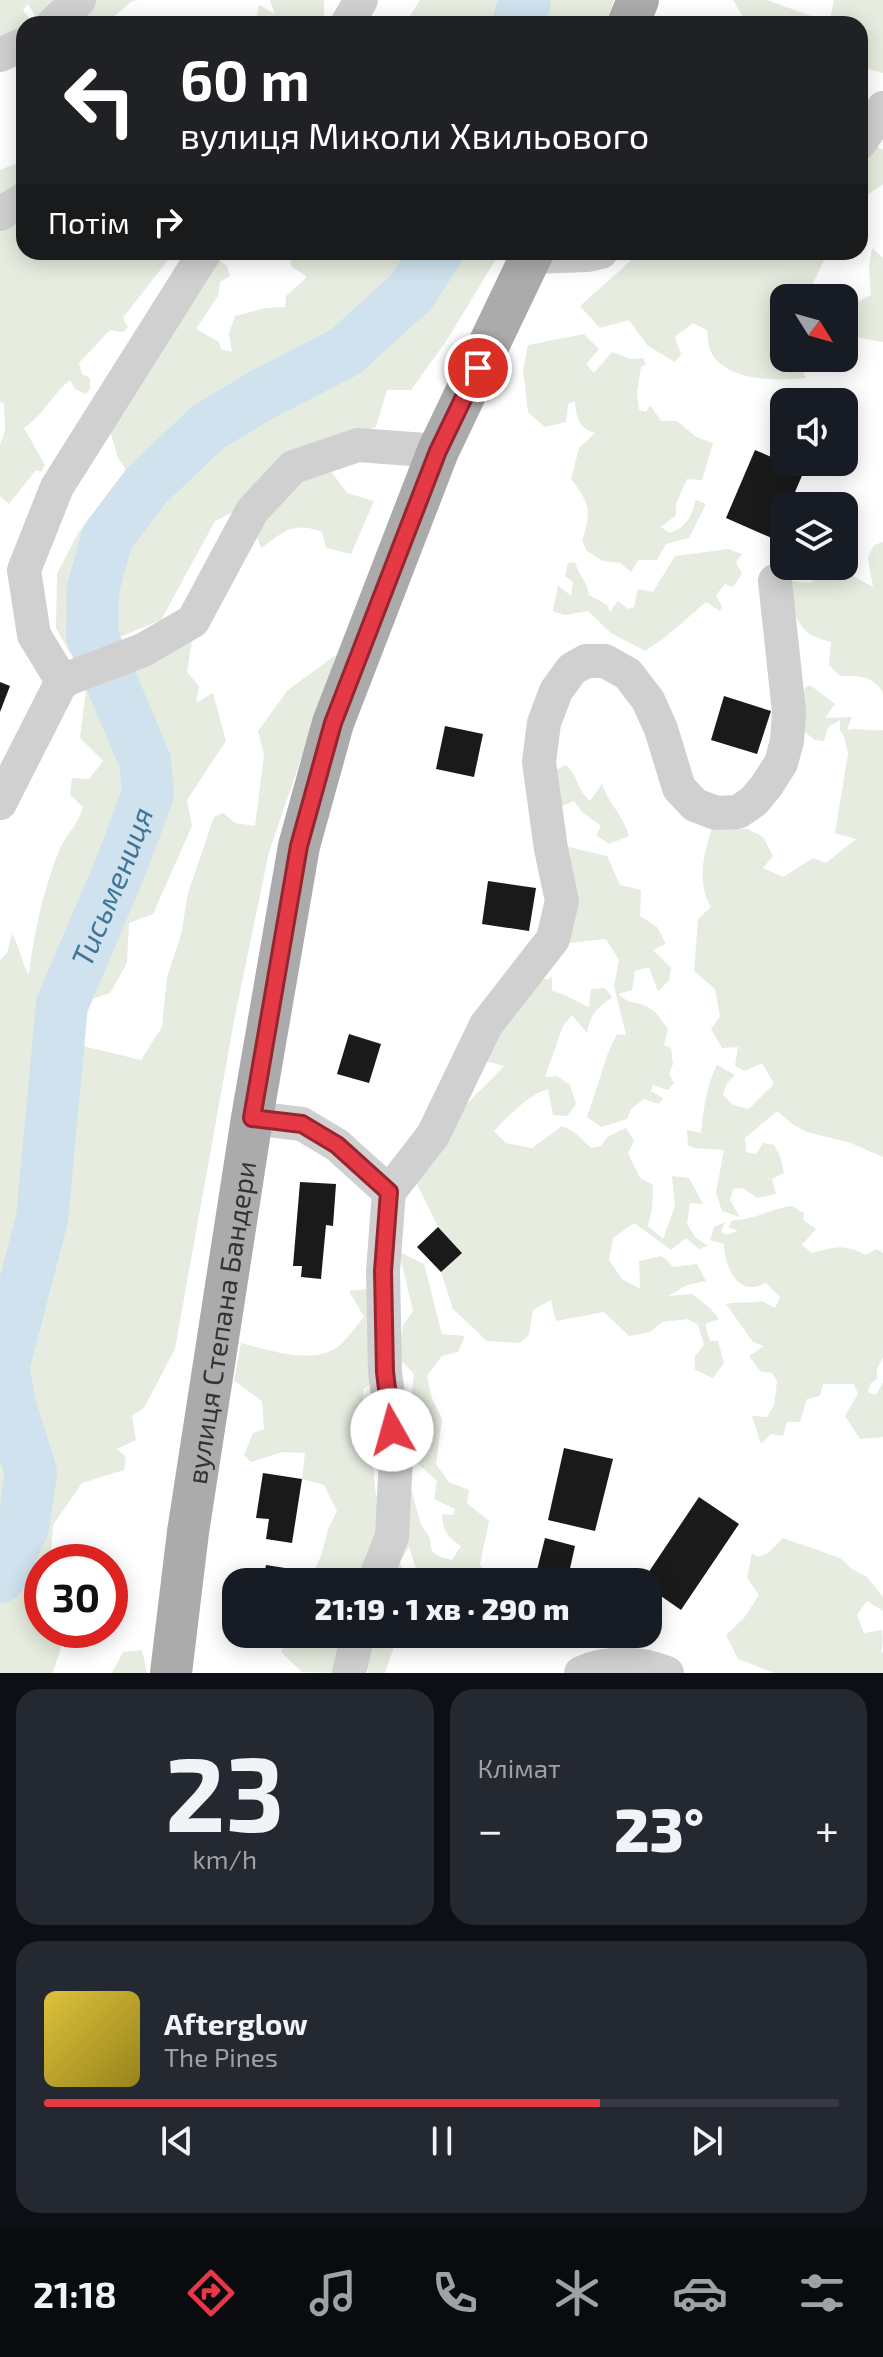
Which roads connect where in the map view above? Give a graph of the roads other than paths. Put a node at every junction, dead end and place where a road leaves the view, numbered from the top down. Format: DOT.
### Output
graph roads {
  1 [pos="79,0"];
  2 [pos="62,16"];
  3 [pos="883,108"];
  4 [pos="868,131"];
  5 [pos="200,260"];
  6 [pos="529,260"];
  7 [pos="438,451"];
  8 [pos="775,581"];
  9 [pos="62,681"];
  10 [pos="0,803"];
  11 [pos="252,1118"];
  12 [pos="389,1192"];
  13 [pos="379,1568"];
  14 [pos="355,1648"];
  15 [pos="171,1673"];
  16 [pos="349,1673"];
  17 [pos="581,1673"];
  18 [pos="667,1673"];
  1 -- 2 [label="street"];
  3 -- 4 [label="street"];
  5 -- 9 [label="street"];
  6 -- 7 [label="main road, вулиця Степана Бандери"];
  7 -- 9 [label="street"];
  7 -- 11 [label="main road, вулиця Степана Бандери"];
  8 -- 12 [label="street"];
  9 -- 10 [label="street"];
  11 -- 12 [label="street"];
  11 -- 15 [label="main road, вулиця Степана Бандери"];
  12 -- 13 [label="street"];
  14 -- 16 [label="street"];
  17 -- 18 [label="street"];
}
